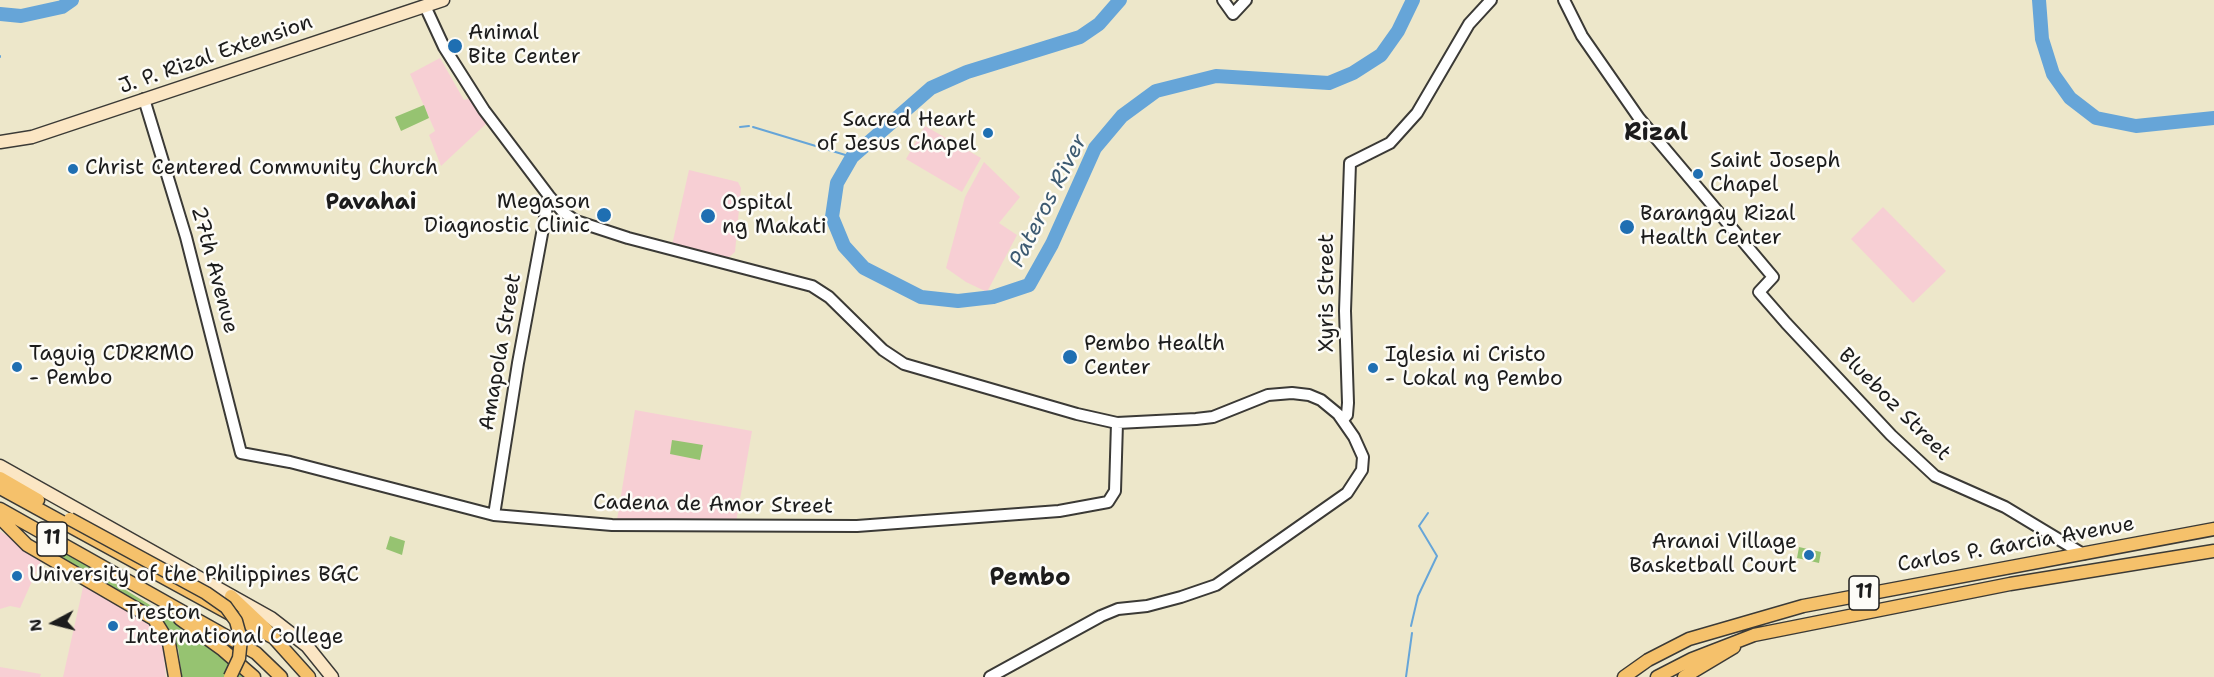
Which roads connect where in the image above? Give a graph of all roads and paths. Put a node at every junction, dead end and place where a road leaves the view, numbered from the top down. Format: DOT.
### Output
graph roads {
  1 [pos="443,0"];
  2 [pos="1223,0"];
  3 [pos="1246,0"];
  4 [pos="1491,0"];
  5 [pos="1564,0"];
  6 [pos="425,6"];
  7 [pos="144,99"];
  8 [pos="0,142"];
  9 [pos="549,196"];
  10 [pos="1343,420"];
  11 [pos="1117,423"];
  12 [pos="242,453"];
  13 [pos="0,466"];
  14 [pos="0,478"];
  15 [pos="0,488"];
  16 [pos="0,509"];
  17 [pos="494,515"];
  18 [pos="0,518"];
  19 [pos="2214,522"];
  20 [pos="2214,529"];
  21 [pos="2189,534"];
  22 [pos="2214,551"];
  23 [pos="2083,554"];
  24 [pos="103,569"];
  25 [pos="231,596"];
  26 [pos="1754,635"];
  27 [pos="274,638"];
  28 [pos="175,677"];
  29 [pos="230,677"];
  30 [pos="254,677"];
  31 [pos="281,677"];
  32 [pos="309,677"];
  33 [pos="332,677"];
  34 [pos="990,677"];
  35 [pos="1624,677"];
  36 [pos="1658,677"];
  37 [pos="1684,677"];
  1 -- 6 [label="main road, J. P. Rizal Extension"];
  2 -- 3 [label="street"];
  4 -- 10 [label="street, Xyris Street"];
  5 -- 23 [label="street, Blueboz Street"];
  6 -- 7 [label="main road, J. P. Rizal Extension"];
  6 -- 9 [label="street"];
  7 -- 8 [label="main road, J. P. Rizal Extension"];
  7 -- 12 [label="street, 27th Avenue"];
  9 -- 11 [label="street"];
  9 -- 17 [label="street, Amapola Street"];
  10 -- 11 [label="street"];
  10 -- 34 [label="street"];
  11 -- 17 [label="street, Cadena de Amor Street"];
  12 -- 17 [label="street, Cadena de Amor Street"];
  13 -- 25 [label="main road"];
  14 -- 29 [label="main road, bridge"];
  15 -- 27 [label="main road, 11"];
  16 -- 24 [label="main road, 11"];
  18 -- 28 [label="main road"];
  19 -- 21 [label="main road"];
  20 -- 21 [label="main road, Carlos P. Garcia Avenue / 11"];
  21 -- 23 [label="main road, Carlos P. Garcia Avenue / 11"];
  22 -- 26 [label="main road, Carlos P. Garcia Avenue / 11"];
  23 -- 35 [label="main road, Carlos P. Garcia Avenue / 11"];
  24 -- 30 [label="main road"];
  24 -- 31 [label="main road, 11"];
  25 -- 27 [label="main road"];
  25 -- 33 [label="main road"];
  26 -- 36 [label="main road, Carlos P. Garcia Avenue / 11"];
  26 -- 37 [label="main road"];
  27 -- 32 [label="main road, 11"];
}
